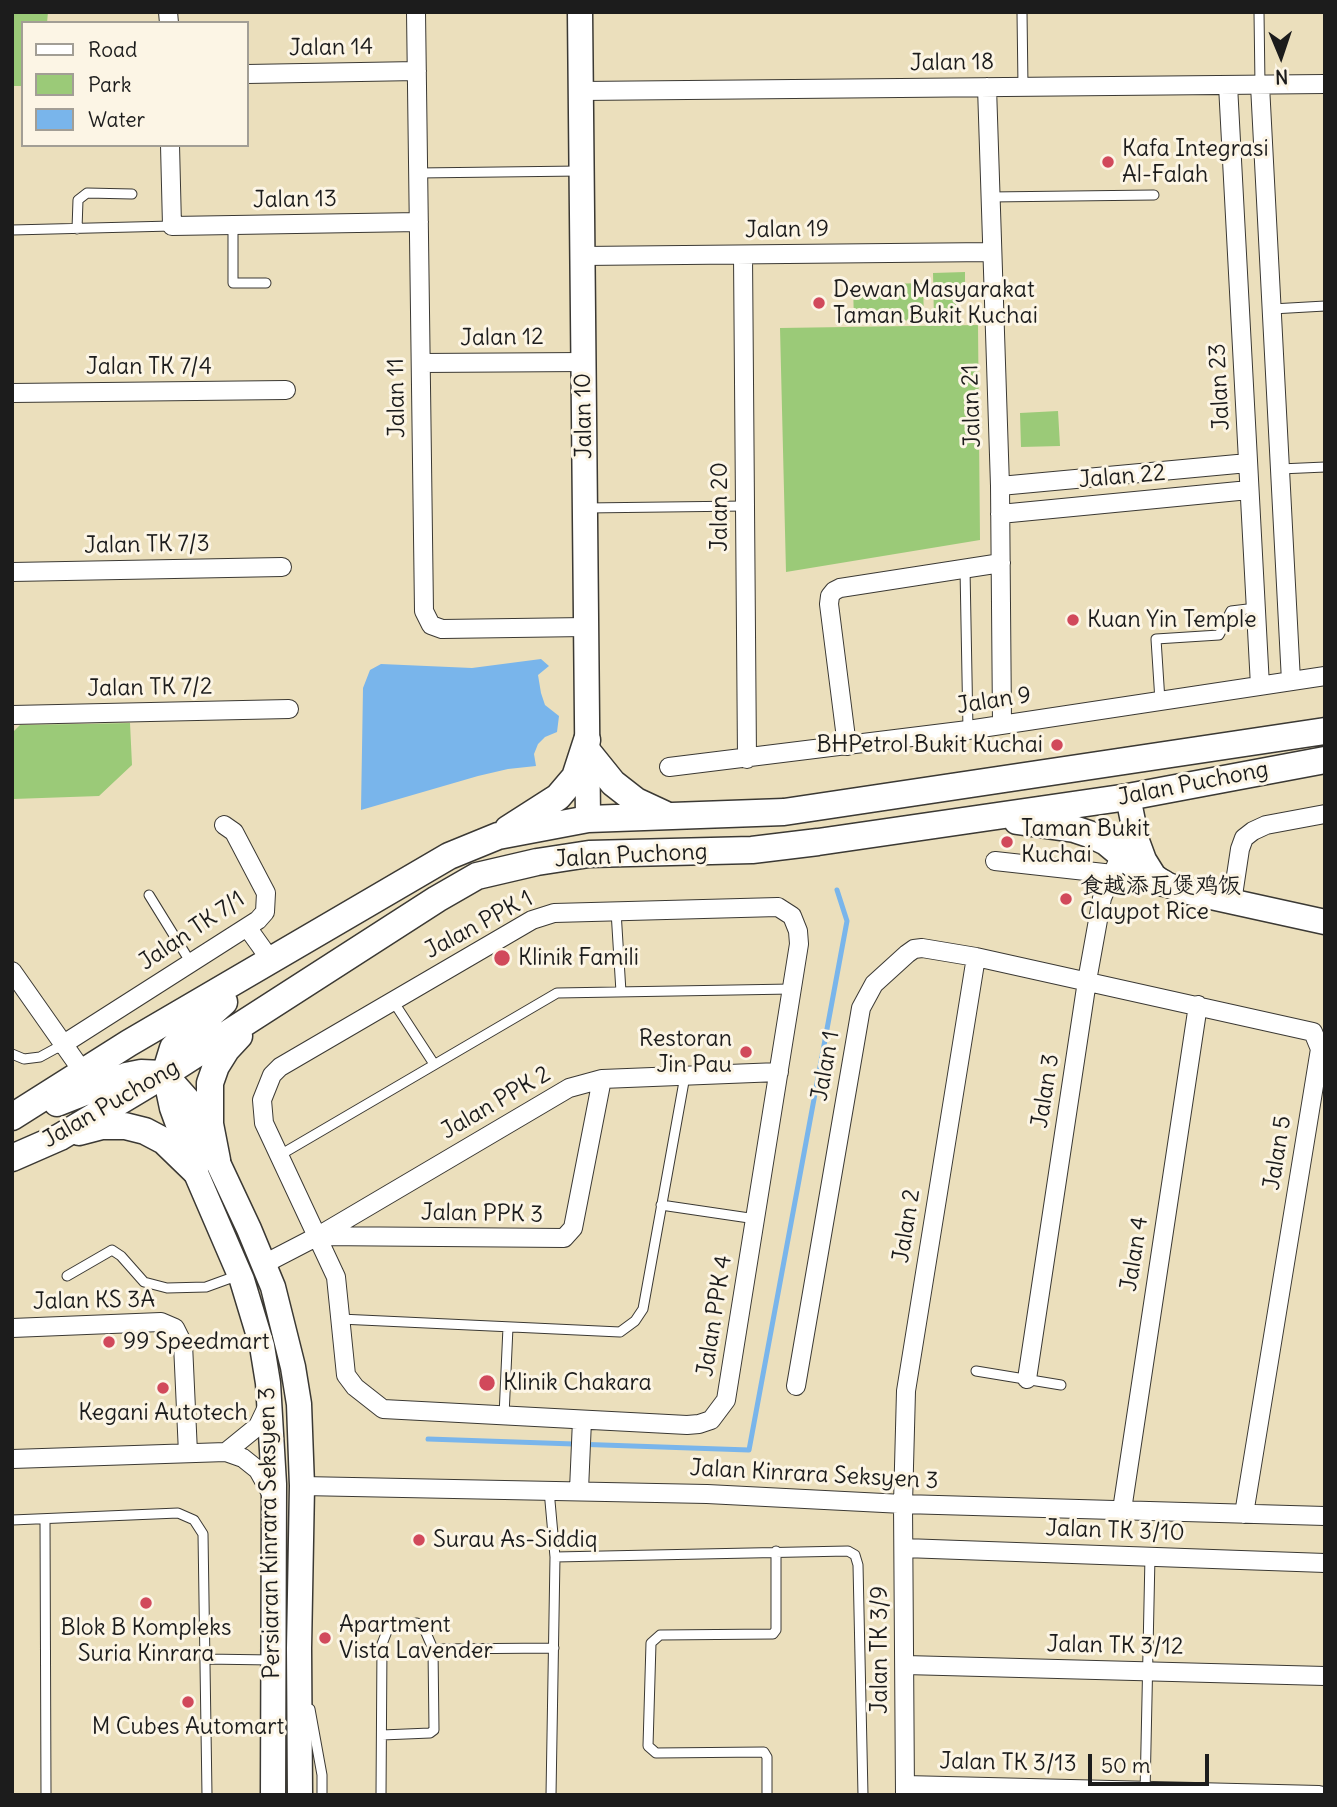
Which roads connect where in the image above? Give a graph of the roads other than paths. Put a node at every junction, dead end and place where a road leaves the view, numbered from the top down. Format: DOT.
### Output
graph roads {
  1 [pos="416,12"];
  2 [pos="580,12"];
  3 [pos="1022,12"];
  4 [pos="1259,12"];
  5 [pos="417,71"];
  6 [pos="248,74"];
  7 [pos="1325,84"];
  8 [pos="1228,85"];
  9 [pos="1260,85"];
  10 [pos="1023,86"];
  11 [pos="987,87"];
  12 [pos="581,91"];
  13 [pos="170,147"];
  14 [pos="582,171"];
  15 [pos="418,173"];
  16 [pos="132,194"];
  17 [pos="1154,195"];
  18 [pos="990,197"];
  19 [pos="419,222"];
  20 [pos="233,225"];
  21 [pos="172,226"];
  22 [pos="77,229"];
  23 [pos="12,230"];
  24 [pos="992,252"];
  25 [pos="743,255"];
  26 [pos="582,256"];
  27 [pos="266,283"];
  28 [pos="1325,306"];
  29 [pos="1272,309"];
  30 [pos="584,362"];
  31 [pos="421,363"];
  32 [pos="286,390"];
  33 [pos="12,393"];
  34 [pos="1248,463"];
  35 [pos="1325,467"];
  36 [pos="1280,469"];
  37 [pos="1000,486"];
  38 [pos="1249,490"];
  39 [pos="745,506"];
  40 [pos="585,508"];
  41 [pos="1000,514"];
  42 [pos="1001,563"];
  43 [pos="282,567"];
  44 [pos="965,569"];
  45 [pos="12,572"];
  46 [pos="1256,608"];
  47 [pos="586,627"];
  48 [pos="1325,676"];
  49 [pos="1292,681"];
  50 [pos="1260,686"];
  51 [pos="1160,701"];
  52 [pos="289,709"];
  53 [pos="12,715"];
  54 [pos="1002,724"];
  55 [pos="968,730"];
  56 [pos="1325,731"];
  57 [pos="587,746"];
  58 [pos="847,746"];
  59 [pos="1191,752"];
  60 [pos="747,759"];
  61 [pos="1325,760"];
  62 [pos="669,767"];
  63 [pos="1043,774"];
  64 [pos="1129,806"];
  65 [pos="1325,814"];
  66 [pos="695,817"];
  67 [pos="588,819"];
  68 [pos="974,819"];
  69 [pos="225,825"];
  70 [pos="498,835"];
  71 [pos="713,852"];
  72 [pos="995,861"];
  73 [pos="1117,864"];
  74 [pos="477,876"];
  75 [pos="1163,883"];
  76 [pos="149,895"];
  77 [pos="1232,902"];
  78 [pos="616,911"];
  79 [pos="1325,922"];
  80 [pos="247,927"];
  81 [pos="976,957"];
  82 [pos="191,963"];
  83 [pos="265,965"];
  84 [pos="12,971"];
  85 [pos="1087,981"];
  86 [pos="792,989"];
  87 [pos="621,992"];
  88 [pos="18,994"];
  89 [pos="393,1000"];
  90 [pos="1198,1005"];
  91 [pos="265,1010"];
  92 [pos="62,1045"];
  93 [pos="12,1054"];
  94 [pos="434,1064"];
  95 [pos="83,1072"];
  96 [pos="779,1072"];
  97 [pos="165,1074"];
  98 [pos="685,1076"];
  99 [pos="602,1079"];
  100 [pos="19,1113"];
  101 [pos="60,1137"];
  102 [pos="280,1155"];
  103 [pos="12,1158"];
  104 [pos="206,1166"];
  105 [pos="661,1205"];
  106 [pos="756,1219"];
  107 [pos="318,1236"];
  108 [pos="264,1264"];
  109 [pos="240,1274"];
  110 [pos="67,1276"];
  111 [pos="341,1320"];
  112 [pos="508,1327"];
  113 [pos="12,1328"];
  114 [pos="976,1371"];
  115 [pos="1027,1379"];
  116 [pos="1061,1385"];
  117 [pos="796,1386"];
  118 [pos="270,1401"];
  119 [pos="505,1416"];
  120 [pos="582,1427"];
  121 [pos="226,1452"];
  122 [pos="188,1453"];
  123 [pos="12,1459"];
  124 [pos="272,1461"];
  125 [pos="580,1483"];
  126 [pos="302,1486"];
  127 [pos="549,1490"];
  128 [pos="903,1504"];
  129 [pos="274,1506"];
  130 [pos="1122,1510"];
  131 [pos="1244,1514"];
  132 [pos="1325,1517"];
  133 [pos="44,1519"];
  134 [pos="12,1520"];
  135 [pos="904,1548"];
  136 [pos="776,1551"];
  137 [pos="1150,1556"];
  138 [pos="555,1557"];
  139 [pos="1325,1563"];
  140 [pos="299,1648"];
  141 [pos="554,1648"];
  142 [pos="433,1649"];
  143 [pos="205,1659"];
  144 [pos="274,1660"];
  145 [pos="905,1665"];
  146 [pos="1147,1671"];
  147 [pos="1325,1676"];
  148 [pos="382,1735"];
  149 [pos="905,1790"];
  150 [pos="1145,1793"];
  151 [pos="46,1795"];
  152 [pos="207,1795"];
  153 [pos="273,1795"];
  154 [pos="300,1795"];
  155 [pos="322,1795"];
  156 [pos="381,1795"];
  157 [pos="551,1795"];
  158 [pos="767,1795"];
  159 [pos="863,1795"];
  160 [pos="1319,1795"];
  1 -- 5 [label="street, Jalan 11"];
  2 -- 12 [label="main road, Jalan 10"];
  3 -- 10 [label="lane"];
  4 -- 9 [label="lane"];
  5 -- 6 [label="street, Jalan 14"];
  5 -- 15 [label="street, Jalan 11"];
  7 -- 9 [label="street, Jalan 18"];
  8 -- 9 [label="street, Jalan 18"];
  8 -- 10 [label="street, Jalan 18"];
  8 -- 34 [label="street, Jalan 23"];
  9 -- 29 [label="street"];
  10 -- 11 [label="street, Jalan 18"];
  11 -- 12 [label="street, Jalan 18"];
  11 -- 18 [label="street, Jalan 21"];
  12 -- 14 [label="main road, Jalan 10"];
  13 -- 21 [label="street"];
  14 -- 15 [label="lane"];
  14 -- 26 [label="main road, Jalan 10"];
  15 -- 19 [label="street, Jalan 11"];
  16 -- 22 [label="lane"];
  17 -- 18 [label="lane"];
  18 -- 24 [label="street, Jalan 21"];
  19 -- 20 [label="street, Jalan 13"];
  19 -- 31 [label="street, Jalan 11"];
  20 -- 21 [label="street, Jalan 13"];
  20 -- 27 [label="lane"];
  21 -- 22 [label="lane"];
  22 -- 23 [label="lane"];
  24 -- 25 [label="street, Jalan 19"];
  24 -- 37 [label="street, Jalan 21"];
  25 -- 26 [label="street, Jalan 19"];
  25 -- 39 [label="street, Jalan 20"];
  26 -- 30 [label="main road, Jalan 10"];
  28 -- 29 [label="lane"];
  29 -- 36 [label="street"];
  30 -- 31 [label="street, Jalan 12"];
  30 -- 40 [label="main road, Jalan 10"];
  31 -- 47 [label="street, Jalan 11"];
  32 -- 33 [label="street, Jalan TK 7/4"];
  34 -- 37 [label="street, Jalan 22"];
  34 -- 38 [label="street, Jalan 23"];
  35 -- 36 [label="lane"];
  36 -- 49 [label="street"];
  37 -- 41 [label="street, Jalan 21"];
  38 -- 41 [label="street, Jalan 22"];
  38 -- 46 [label="street, Jalan 23"];
  39 -- 40 [label="lane"];
  39 -- 60 [label="street, Jalan 20"];
  40 -- 47 [label="main road, Jalan 10"];
  41 -- 42 [label="street, Jalan 21"];
  42 -- 44 [label="street"];
  42 -- 54 [label="street, Jalan 21"];
  43 -- 45 [label="street, Jalan TK 7/3"];
  44 -- 55 [label="lane"];
  44 -- 58 [label="street"];
  46 -- 50 [label="street, Jalan 23"];
  46 -- 51 [label="lane"];
  47 -- 57 [label="main road, Jalan 10"];
  48 -- 49 [label="street, Jalan 9"];
  49 -- 50 [label="street, Jalan 9"];
  50 -- 51 [label="street, Jalan 9"];
  51 -- 54 [label="street, Jalan 9"];
  52 -- 53 [label="street, Jalan TK 7/2"];
  54 -- 55 [label="street, Jalan 9"];
  55 -- 58 [label="street, Jalan 9"];
  56 -- 59 [label="main road, Jalan Puchong"];
  57 -- 66 [label="main road"];
  57 -- 67 [label="main road, Jalan 10"];
  57 -- 70 [label="main road"];
  58 -- 60 [label="street, Jalan 9"];
  59 -- 63 [label="main road, Jalan Puchong"];
  59 -- 64 [label="main road"];
  60 -- 62 [label="street, Jalan 9"];
  61 -- 64 [label="main road, Jalan Puchong"];
  63 -- 64 [label="main road"];
  63 -- 66 [label="main road, Jalan Puchong"];
  64 -- 68 [label="main road, Jalan Puchong"];
  64 -- 73 [label="street, Jalan 3"];
  64 -- 75 [label="main road"];
  65 -- 77 [label="street"];
  66 -- 67 [label="main road, Jalan Puchong"];
  67 -- 70 [label="main road, Jalan Puchong"];
  67 -- 71 [label="main road"];
  67 -- 74 [label="main road"];
  68 -- 71 [label="main road, Jalan Puchong"];
  68 -- 73 [label="main road"];
  69 -- 80 [label="street, Jalan TK 7/1"];
  70 -- 83 [label="main road, Jalan Puchong"];
  71 -- 74 [label="main road, Jalan Puchong"];
  72 -- 73 [label="street"];
  73 -- 75 [label="main road"];
  73 -- 85 [label="street, Jalan 3"];
  74 -- 91 [label="main road, Jalan Puchong"];
  75 -- 77 [label="main road"];
  76 -- 82 [label="lane"];
  77 -- 79 [label="main road"];
  78 -- 86 [label="street, Jalan PPK 1"];
  78 -- 87 [label="lane"];
  78 -- 89 [label="street, Jalan PPK 1"];
  80 -- 82 [label="street, Jalan TK 7/1"];
  80 -- 83 [label="street"];
  81 -- 85 [label="street, Jalan 1"];
  81 -- 117 [label="street, Jalan 1"];
  81 -- 128 [label="street, Jalan 2"];
  82 -- 92 [label="street, Jalan TK 7/1"];
  83 -- 95 [label="main road, Jalan Puchong"];
  83 -- 97 [label="main road"];
  84 -- 88 [label="street"];
  85 -- 90 [label="street, Jalan 5"];
  85 -- 115 [label="street, Jalan 3"];
  86 -- 87 [label="lane"];
  86 -- 96 [label="street, Jalan PPK 1"];
  87 -- 94 [label="lane"];
  88 -- 92 [label="street"];
  89 -- 94 [label="lane"];
  89 -- 102 [label="street, Jalan PPK 1"];
  90 -- 130 [label="street, Jalan 4"];
  90 -- 131 [label="street, Jalan 5"];
  91 -- 97 [label="main road, Jalan Puchong"];
  91 -- 104 [label="main road"];
  92 -- 93 [label="lane"];
  92 -- 95 [label="street"];
  94 -- 102 [label="lane"];
  95 -- 100 [label="main road, Jalan Puchong"];
  96 -- 98 [label="street, Jalan PPK 2"];
  96 -- 106 [label="street, Jalan PPK 4"];
  97 -- 100 [label="main road"];
  97 -- 101 [label="main road, Jalan Puchong"];
  97 -- 104 [label="main road, Persiaran Kinrara Seksyen 3"];
  98 -- 99 [label="street, Jalan PPK 2"];
  98 -- 105 [label="lane"];
  99 -- 107 [label="street, Jalan PPK 2"];
  99 -- 107 [label="street, Jalan PPK 3"];
  101 -- 103 [label="main road, Jalan Puchong"];
  101 -- 104 [label="main road"];
  102 -- 107 [label="street, Jalan PPK 1"];
  104 -- 108 [label="main road, Persiaran Kinrara Seksyen 3"];
  104 -- 109 [label="main road, Persiaran Kinrara Seksyen 3"];
  105 -- 106 [label="lane"];
  105 -- 112 [label="lane"];
  106 -- 120 [label="street, Jalan PPK 4"];
  107 -- 108 [label="street, Jalan PPK 2"];
  107 -- 111 [label="street, Jalan PPK 4"];
  108 -- 126 [label="main road, Persiaran Kinrara Seksyen 3"];
  109 -- 110 [label="lane"];
  109 -- 118 [label="main road, Persiaran Kinrara Seksyen 3"];
  111 -- 112 [label="lane"];
  111 -- 119 [label="street, Jalan PPK 4"];
  112 -- 119 [label="lane"];
  113 -- 122 [label="street, Jalan KS 3A"];
  114 -- 115 [label="lane"];
  115 -- 116 [label="lane"];
  118 -- 121 [label="street"];
  118 -- 124 [label="main road, Persiaran Kinrara Seksyen 3"];
  119 -- 120 [label="street, Jalan PPK 4"];
  120 -- 125 [label="street"];
  121 -- 122 [label="street"];
  121 -- 129 [label="street"];
  122 -- 123 [label="street"];
  124 -- 126 [label="street"];
  124 -- 129 [label="main road, Persiaran Kinrara Seksyen 3"];
  125 -- 127 [label="street, Jalan Kinrara Seksyen 3"];
  125 -- 128 [label="street, Jalan Kinrara Seksyen 3"];
  126 -- 127 [label="street, Jalan Kinrara Seksyen 3"];
  126 -- 129 [label="street"];
  126 -- 140 [label="main road, Persiaran Kinrara Seksyen 3"];
  127 -- 138 [label="lane"];
  128 -- 130 [label="street, Jalan Kinrara Seksyen 3"];
  128 -- 135 [label="street, Jalan TK 3/9"];
  129 -- 144 [label="main road, Persiaran Kinrara Seksyen 3"];
  130 -- 131 [label="street, Jalan Kinrara Seksyen 3"];
  131 -- 132 [label="street, Jalan Kinrara Seksyen 3"];
  133 -- 134 [label="lane"];
  133 -- 143 [label="lane"];
  133 -- 151 [label="lane"];
  135 -- 137 [label="street, Jalan TK 3/10"];
  135 -- 145 [label="street, Jalan TK 3/9"];
  136 -- 138 [label="lane"];
  136 -- 158 [label="lane"];
  136 -- 159 [label="lane"];
  137 -- 139 [label="street, Jalan TK 3/10"];
  137 -- 146 [label="lane"];
  138 -- 141 [label="lane"];
  140 -- 154 [label="main road, Persiaran Kinrara Seksyen 3"];
  140 -- 155 [label="lane"];
  141 -- 142 [label="lane"];
  141 -- 157 [label="lane"];
  142 -- 148 [label="lane"];
  142 -- 148 [label="lane"];
  143 -- 144 [label="lane"];
  143 -- 152 [label="lane"];
  144 -- 153 [label="main road, Persiaran Kinrara Seksyen 3"];
  145 -- 146 [label="street, Jalan TK 3/12"];
  145 -- 149 [label="street, Jalan TK 3/9"];
  146 -- 147 [label="street, Jalan TK 3/12"];
  146 -- 150 [label="lane"];
  148 -- 156 [label="lane"];
  149 -- 150 [label="street, Jalan TK 3/13"];
  150 -- 160 [label="street, Jalan TK 3/13"];
}
